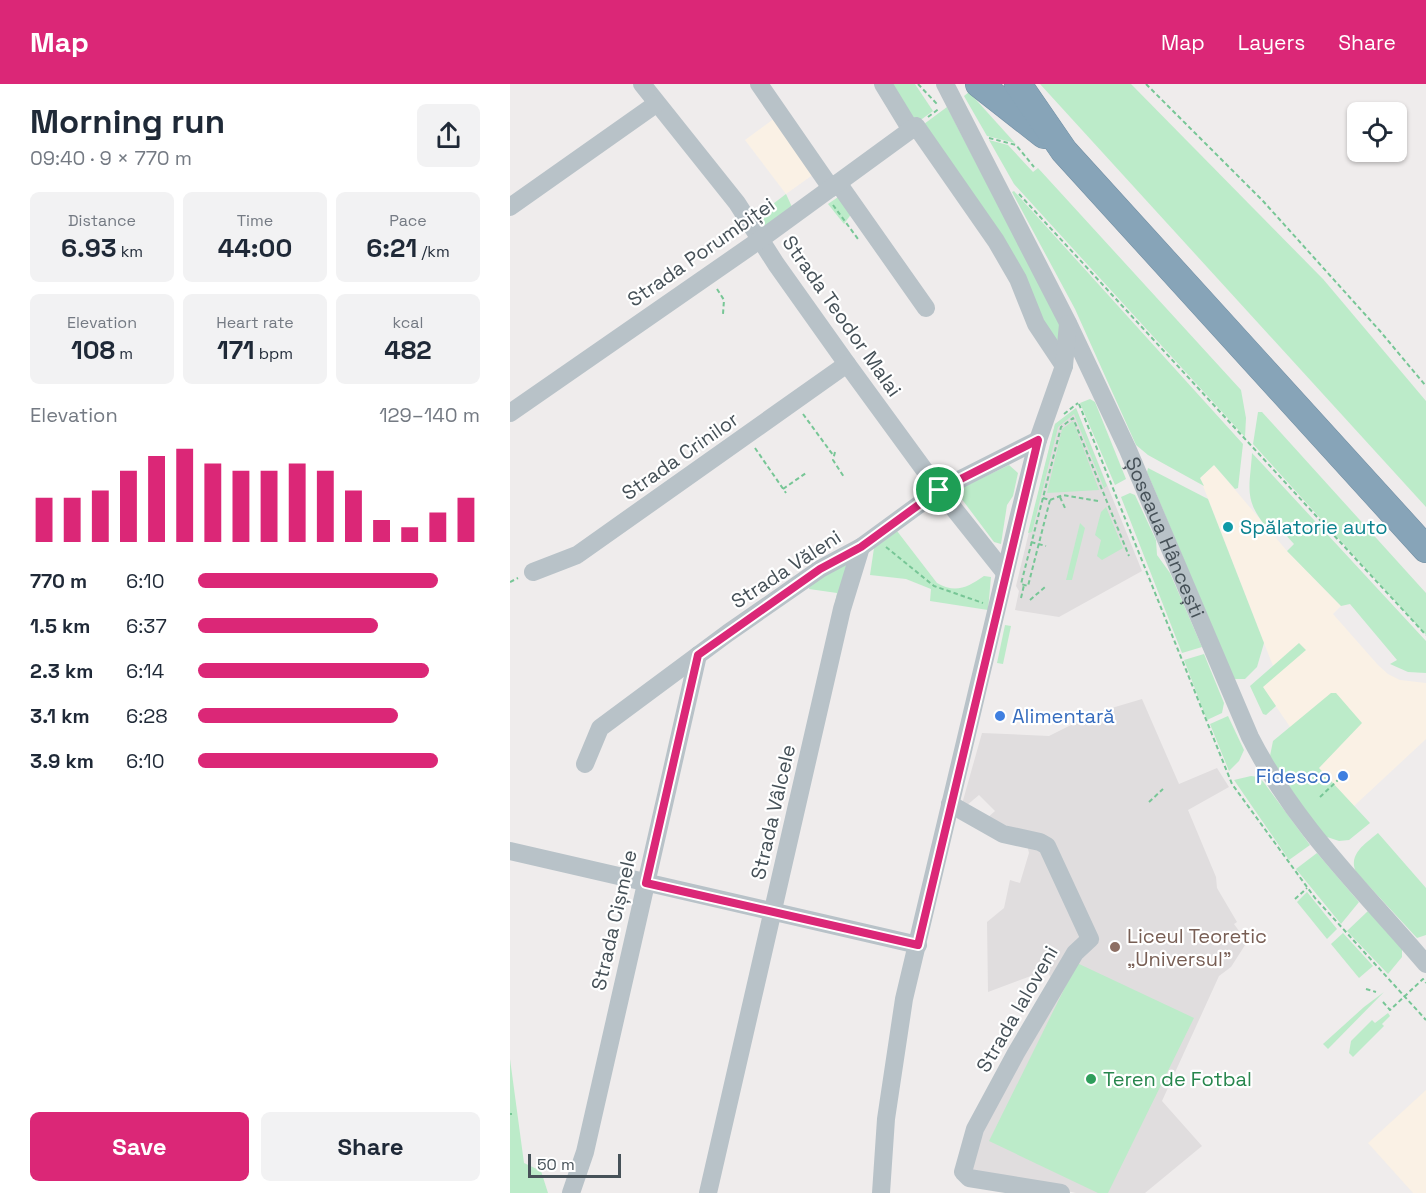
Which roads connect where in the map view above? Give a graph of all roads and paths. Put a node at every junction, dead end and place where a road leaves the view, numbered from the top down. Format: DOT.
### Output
graph roads {
  1 [pos="642,84"];
  2 [pos="759,84"];
  3 [pos="884,84"];
  4 [pos="918,84"];
  5 [pos="945,84"];
  6 [pos="979,84"];
  7 [pos="1018,84"];
  8 [pos="1146,84"];
  9 [pos="656,104"];
  10 [pos="941,107"];
  11 [pos="913,128"];
  12 [pos="987,140"];
  13 [pos="1064,151"];
  14 [pos="1034,167"];
  15 [pos="831,188"];
  16 [pos="1018,192"];
  17 [pos="510,207"];
  18 [pos="761,239"];
  19 [pos="860,243"];
  20 [pos="708,275"];
  21 [pos="926,308"];
  22 [pos="723,314"];
  23 [pos="1068,323"];
  24 [pos="847,364"];
  25 [pos="1064,366"];
  26 [pos="1426,386"];
  27 [pos="795,401"];
  28 [pos="510,412"];
  29 [pos="747,436"];
  30 [pos="1038,440"];
  31 [pos="806,473"];
  32 [pos="844,477"];
  33 [pos="783,489"];
  34 [pos="939,490"];
  35 [pos="786,493"];
  36 [pos="1060,496"];
  37 [pos="1043,498"];
  38 [pos="1050,500"];
  39 [pos="1098,501"];
  40 [pos="1065,508"];
  41 [pos="868,542"];
  42 [pos="1039,544"];
  43 [pos="1046,546"];
  44 [pos="1426,549"];
  45 [pos="1129,556"];
  46 [pos="533,572"];
  47 [pos="1005,573"];
  48 [pos="1024,585"];
  49 [pos="1045,587"];
  50 [pos="971,597"];
  51 [pos="1021,598"];
  52 [pos="1030,600"];
  53 [pos="1426,635"];
  54 [pos="698,655"];
  55 [pos="585,764"];
  56 [pos="1338,780"];
  57 [pos="1163,789"];
  58 [pos="1320,797"];
  59 [pos="1149,801"];
  60 [pos="950,804"];
  61 [pos="510,851"];
  62 [pos="646,883"];
  63 [pos="1307,888"];
  64 [pos="1295,899"];
  65 [pos="773,912"];
  66 [pos="918,945"];
  67 [pos="1426,964"];
  68 [pos="1426,983"];
  69 [pos="1366,989"];
  70 [pos="1376,992"];
  71 [pos="1383,1002"];
  72 [pos="1389,1008"];
  73 [pos="1385,1012"];
  74 [pos="571,1193"];
  75 [pos="708,1193"];
  76 [pos="881,1193"];
  77 [pos="1061,1193"];
  1 -- 9 [label="street, Strada Teodor Malai"];
  2 -- 15 [label="street"];
  3 -- 11 [label="street"];
  4 -- 10 [label="path"];
  5 -- 23 [label="street, Șoseaua Hâncești"];
  6 -- 13 [label="highway"];
  7 -- 13 [label="highway"];
  8 -- 26 [label="path"];
  9 -- 17 [label="street"];
  9 -- 18 [label="street, Strada Teodor Malai"];
  11 -- 15 [label="street, Strada Porumbiței"];
  11 -- 25 [label="street"];
  12 -- 14 [label="path"];
  13 -- 44 [label="highway"];
  15 -- 18 [label="street, Strada Porumbiței"];
  15 -- 19 [label="path"];
  15 -- 21 [label="street"];
  16 -- 53 [label="path"];
  18 -- 20 [label="street, Strada Porumbiței"];
  18 -- 24 [label="street, Strada Teodor Malai"];
  20 -- 22 [label="path"];
  20 -- 28 [label="street, Strada Porumbiței"];
  23 -- 25 [label="street"];
  23 -- 67 [label="street, Șoseaua Hâncești"];
  24 -- 27 [label="street, Strada Crinilor"];
  24 -- 34 [label="street, Strada Teodor Malai"];
  25 -- 30 [label="street"];
  27 -- 29 [label="street, Strada Crinilor"];
  27 -- 32 [label="path"];
  29 -- 33 [label="path"];
  29 -- 46 [label="street, Strada Crinilor"];
  30 -- 34 [label="street, Strada Văleni"];
  30 -- 47 [label="street"];
  31 -- 33 [label="path"];
  33 -- 35 [label="path"];
  34 -- 41 [label="street, Strada Văleni"];
  34 -- 47 [label="street, Strada Teodor Malai"];
  36 -- 38 [label="path"];
  36 -- 39 [label="path"];
  36 -- 40 [label="path"];
  37 -- 38 [label="path"];
  37 -- 45 [label="path"];
  37 -- 48 [label="path"];
  38 -- 42 [label="path"];
  41 -- 50 [label="path"];
  41 -- 54 [label="street, Strada Văleni"];
  41 -- 65 [label="street, Strada Vâlcele"];
  42 -- 43 [label="path"];
  42 -- 48 [label="path"];
  47 -- 60 [label="street"];
  48 -- 51 [label="path"];
  49 -- 52 [label="path"];
  54 -- 55 [label="street, Strada Văleni"];
  54 -- 62 [label="street, Strada Cișmele"];
  56 -- 58 [label="path"];
  57 -- 59 [label="path"];
  60 -- 66 [label="street"];
  60 -- 77 [label="street, Strada Ialoveni"];
  61 -- 62 [label="street"];
  62 -- 65 [label="street"];
  62 -- 74 [label="street, Strada Cișmele"];
  63 -- 64 [label="path"];
  65 -- 66 [label="street"];
  65 -- 75 [label="street, Strada Vâlcele"];
  66 -- 76 [label="street"];
  68 -- 72 [label="path"];
  69 -- 70 [label="path"];
  71 -- 72 [label="path"];
  72 -- 73 [label="path"];
}
